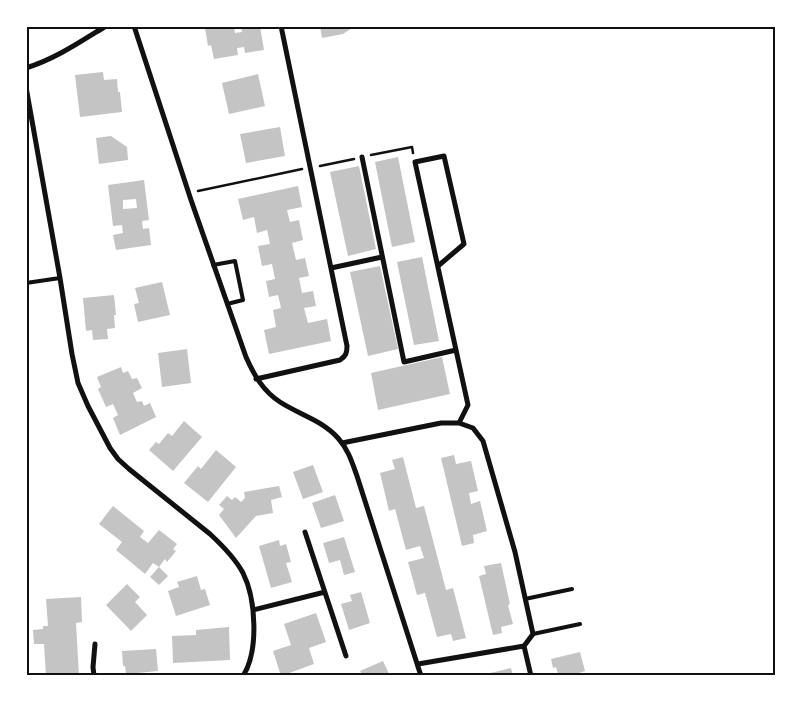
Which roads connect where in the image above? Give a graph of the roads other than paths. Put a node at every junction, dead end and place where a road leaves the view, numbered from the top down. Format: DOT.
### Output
graph roads {
  1 [pos="106,26"];
  2 [pos="134,26"];
  3 [pos="281,26"];
  4 [pos="26,68"];
  5 [pos="26,88"];
  6 [pos="362,157"];
  7 [pos="382,257"];
  8 [pos="213,265"];
  9 [pos="438,266"];
  10 [pos="330,268"];
  11 [pos="60,278"];
  12 [pos="26,283"];
  13 [pos="227,304"];
  14 [pos="456,350"];
  15 [pos="256,379"];
  16 [pos="459,423"];
  17 [pos="342,443"];
  18 [pos="305,532"];
  19 [pos="572,589"];
  20 [pos="325,592"];
  21 [pos="525,599"];
  22 [pos="252,610"];
  23 [pos="580,624"];
  24 [pos="533,634"];
  25 [pos="95,644"];
  26 [pos="524,646"];
  27 [pos="346,656"];
  28 [pos="418,664"];
  29 [pos="94,676"];
  30 [pos="242,676"];
  31 [pos="421,676"];
  32 [pos="531,676"];
  1 -- 4 [label="street"];
  2 -- 8 [label="street"];
  3 -- 10 [label="street"];
  5 -- 11 [label="street"];
  6 -- 7 [label="street"];
  7 -- 10 [label="street"];
  7 -- 14 [label="street"];
  8 -- 13 [label="street"];
  8 -- 13 [label="lane"];
  9 -- 9 [label="street"];
  9 -- 14 [label="street"];
  10 -- 15 [label="street"];
  11 -- 12 [label="lane"];
  11 -- 22 [label="street"];
  13 -- 15 [label="street"];
  14 -- 16 [label="street"];
  15 -- 17 [label="street"];
  16 -- 17 [label="street"];
  16 -- 21 [label="street"];
  17 -- 28 [label="street"];
  18 -- 20 [label="street"];
  19 -- 21 [label="lane"];
  20 -- 22 [label="street"];
  20 -- 27 [label="street"];
  21 -- 24 [label="street"];
  22 -- 30 [label="street"];
  23 -- 24 [label="lane"];
  24 -- 26 [label="street"];
  25 -- 29 [label="street"];
  26 -- 28 [label="street"];
  26 -- 32 [label="street"];
  28 -- 31 [label="street"];
}
